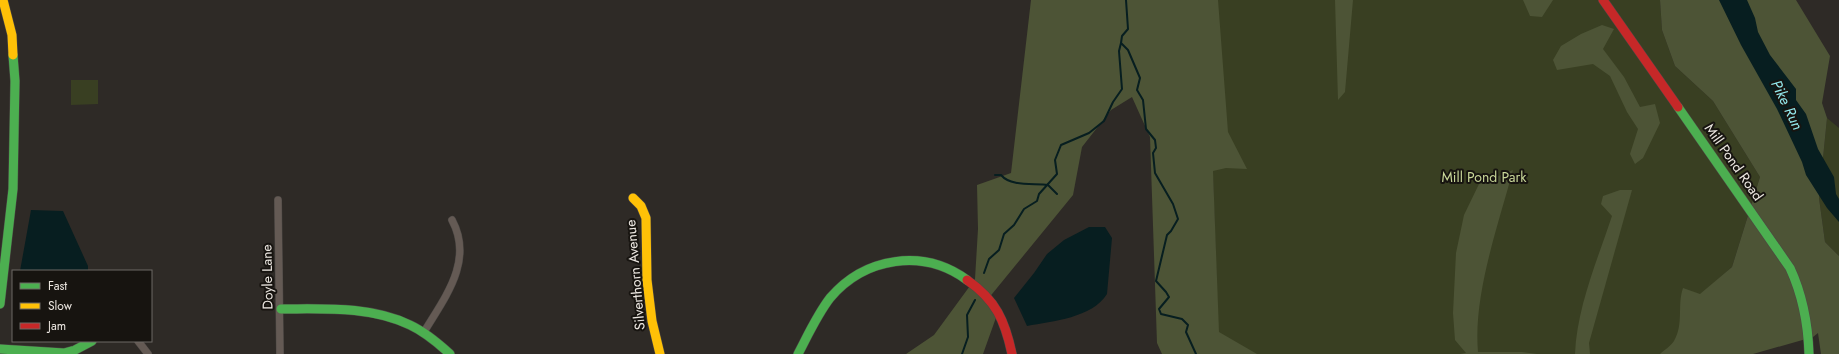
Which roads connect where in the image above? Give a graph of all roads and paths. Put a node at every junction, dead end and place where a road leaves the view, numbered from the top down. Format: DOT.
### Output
graph roads {
  1 [pos="3,0"];
  2 [pos="1603,0"];
  3 [pos="633,198"];
  4 [pos="278,200"];
  5 [pos="452,220"];
  6 [pos="0,304"];
  7 [pos="281,309"];
  8 [pos="424,332"];
  9 [pos="90,342"];
  10 [pos="139,342"];
  11 [pos="0,349"];
  12 [pos="148,354"];
  13 [pos="280,354"];
  14 [pos="450,354"];
  15 [pos="660,354"];
  16 [pos="798,354"];
  17 [pos="1012,354"];
  18 [pos="1809,354"];
  1 -- 6 [label="street"];
  2 -- 18 [label="street, Mill Pond Road"];
  3 -- 15 [label="street, Silverthorn Avenue"];
  4 -- 7 [label="street, Doyle Lane"];
  5 -- 8 [label="street"];
  7 -- 8 [label="street"];
  7 -- 13 [label="street, Doyle Lane"];
  8 -- 14 [label="street"];
  9 -- 11 [label="street"];
  10 -- 12 [label="street"];
  16 -- 17 [label="street"];
}
